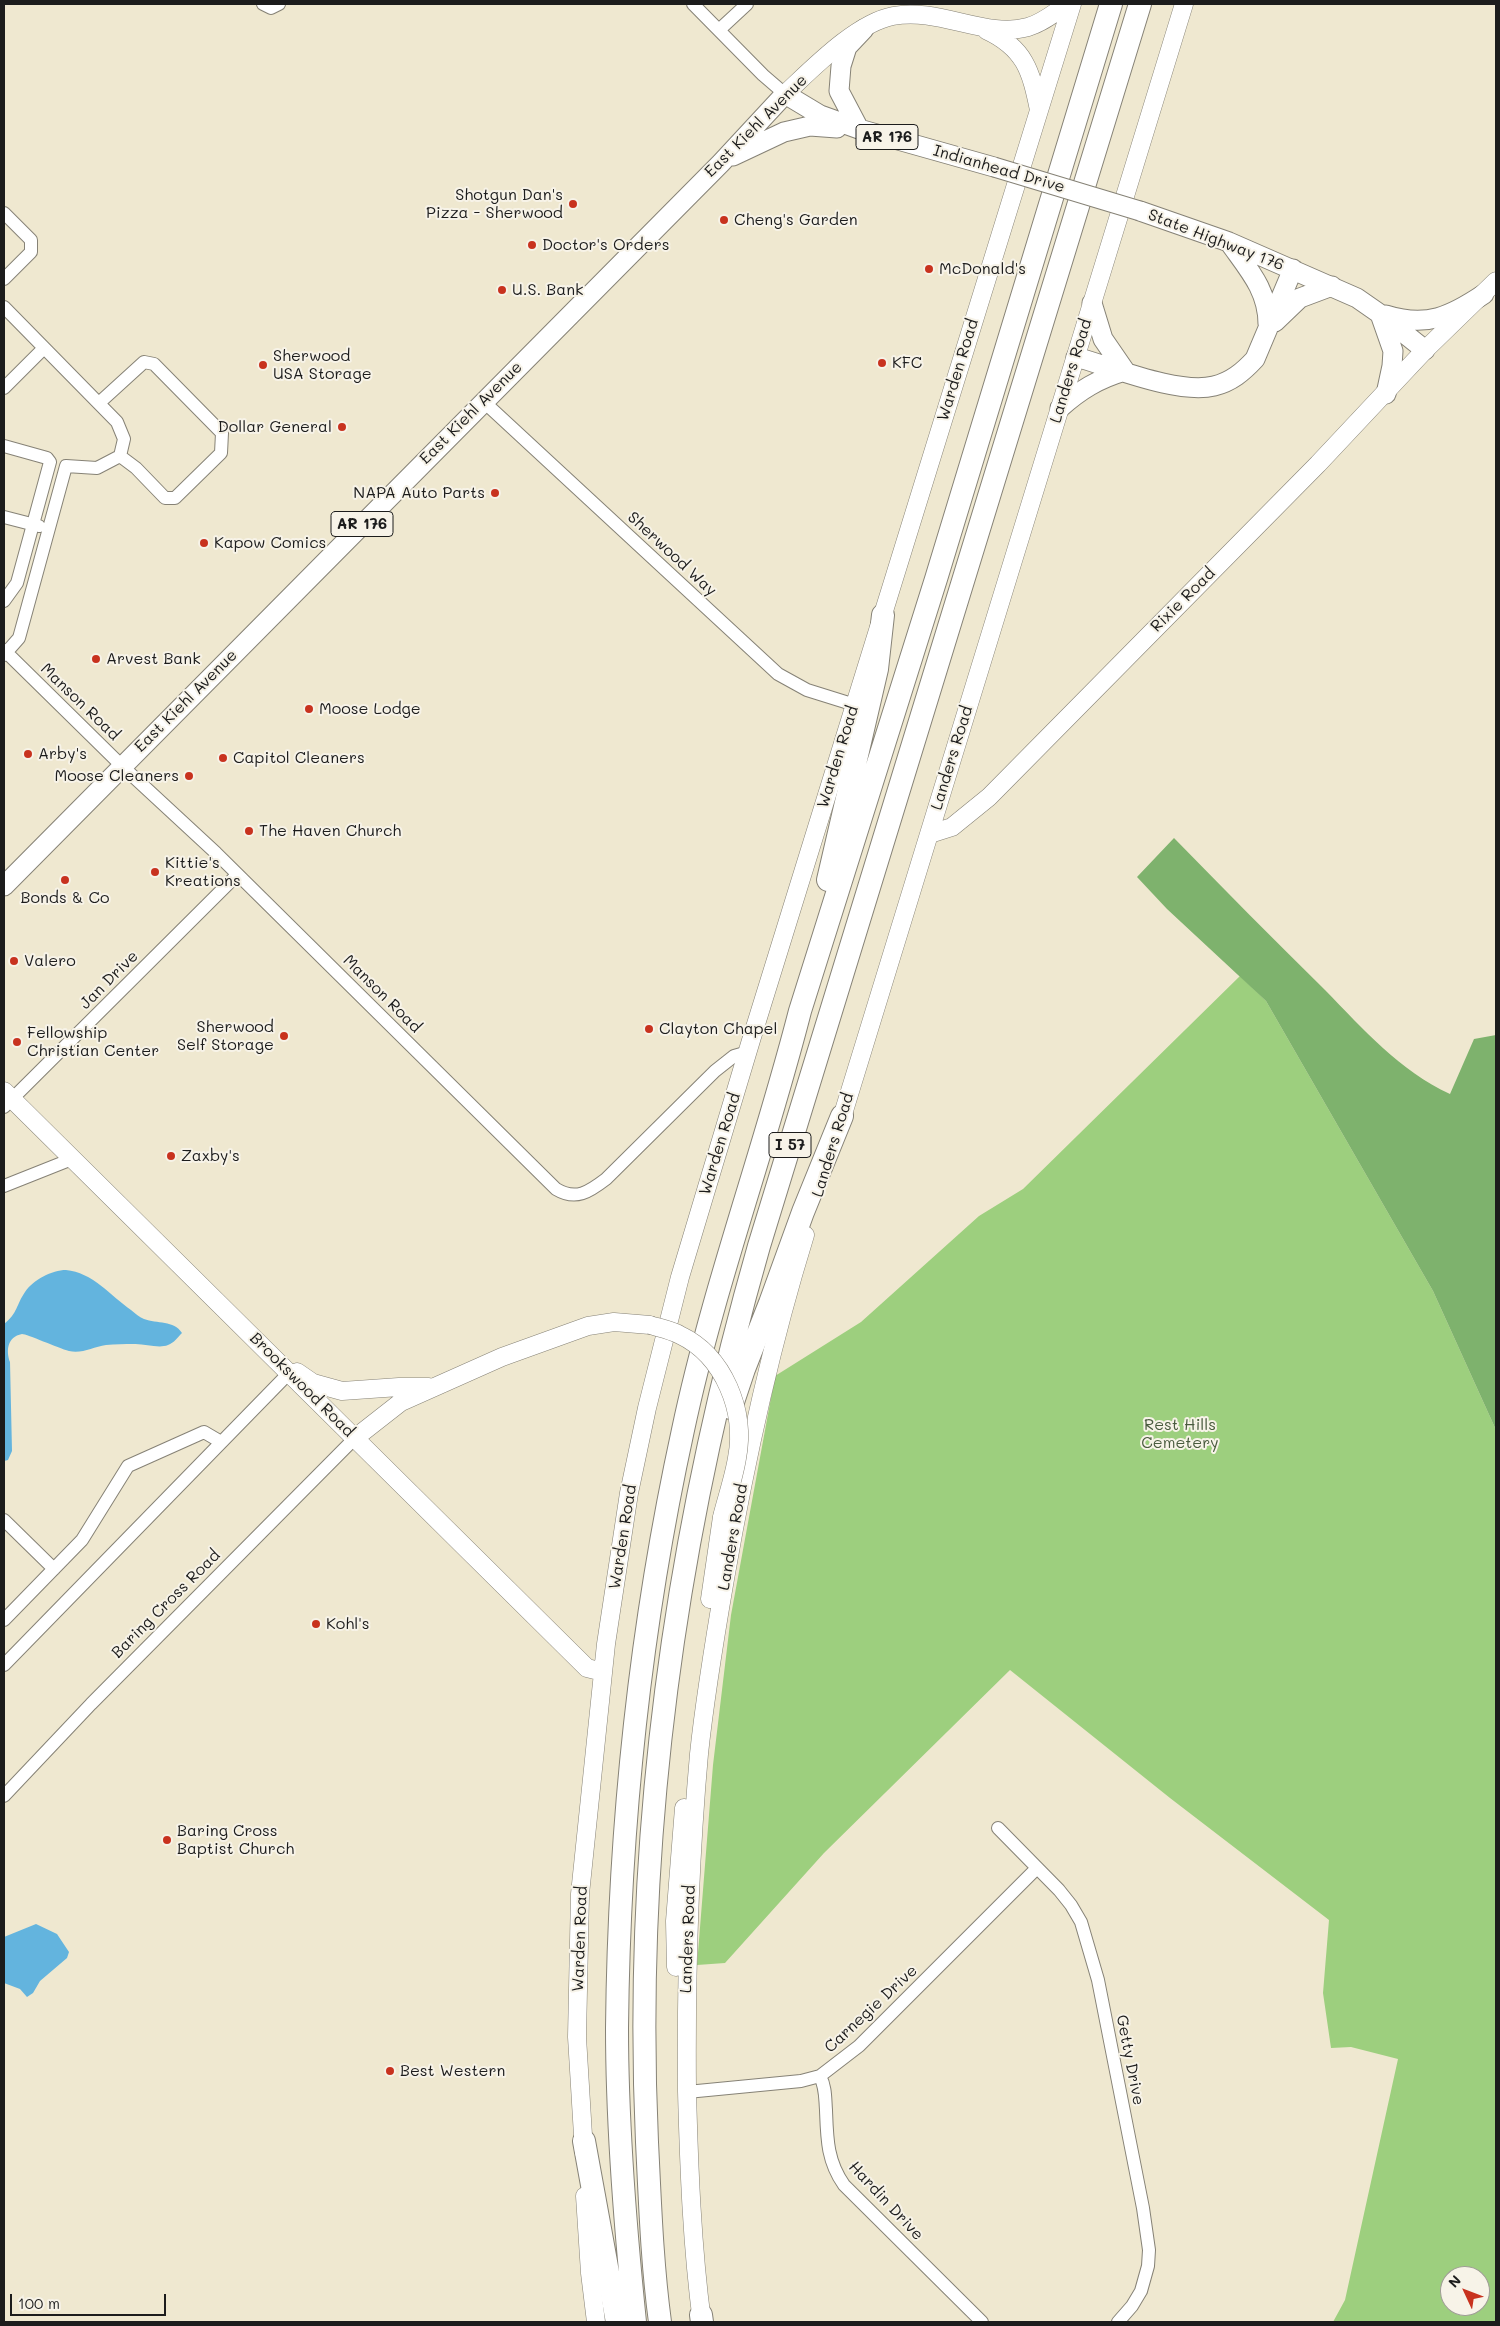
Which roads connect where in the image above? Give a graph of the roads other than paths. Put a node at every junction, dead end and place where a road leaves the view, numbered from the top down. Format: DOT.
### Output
graph roads {
  1 [pos="279,4"];
  2 [pos="693,4"];
  3 [pos="747,4"];
  4 [pos="1068,4"];
  5 [pos="1072,4"];
  6 [pos="1111,4"];
  7 [pos="1140,4"];
  8 [pos="1184,4"];
  9 [pos="264,5"];
  10 [pos="974,25"];
  11 [pos="864,29"];
  12 [pos="719,30"];
  13 [pos="785,94"];
  14 [pos="1039,112"];
  15 [pos="859,129"];
  16 [pos="721,163"];
  17 [pos="1140,211"];
  18 [pos="4,212"];
  19 [pos="1229,242"];
  20 [pos="1293,269"];
  21 [pos="4,278"];
  22 [pos="1332,286"];
  23 [pos="1490,287"];
  24 [pos="1092,302"];
  25 [pos="4,307"];
  26 [pos="1380,314"];
  27 [pos="1268,331"];
  28 [pos="44,348"];
  29 [pos="1425,350"];
  30 [pos="1076,357"];
  31 [pos="1125,371"];
  32 [pos="4,388"];
  33 [pos="1386,394"];
  34 [pos="483,401"];
  35 [pos="99,403"];
  36 [pos="1060,408"];
  37 [pos="4,446"];
  38 [pos="120,456"];
  39 [pos="50,462"];
  40 [pos="66,466"];
  41 [pos="4,516"];
  42 [pos="33,524"];
  43 [pos="49,528"];
  44 [pos="20,572"];
  45 [pos="36,577"];
  46 [pos="6,599"];
  47 [pos="27,606"];
  48 [pos="883,614"];
  49 [pos="5,653"];
  50 [pos="855,704"];
  51 [pos="122,766"];
  52 [pos="930,834"];
  53 [pos="237,875"];
  54 [pos="4,886"];
  55 [pos="800,1011"];
  56 [pos="748,1052"];
  57 [pos="6,1099"];
  58 [pos="842,1116"];
  59 [pos="72,1160"];
  60 [pos="4,1186"];
  61 [pos="272,1355"];
  62 [pos="289,1373"];
  63 [pos="433,1387"];
  64 [pos="355,1438"];
  65 [pos="221,1442"];
  66 [pos="703,1467"];
  67 [pos="4,1520"];
  68 [pos="54,1569"];
  69 [pos="4,1620"];
  70 [pos="4,1665"];
  71 [pos="603,1672"];
  72 [pos="4,1796"];
  73 [pos="998,1828"];
  74 [pos="1036,1869"];
  75 [pos="686,2031"];
  76 [pos="820,2076"];
  77 [pos="688,2092"];
  78 [pos="584,2141"];
  79 [pos="701,2320"];
  80 [pos="596,2322"];
  81 [pos="617,2322"];
  82 [pos="634,2322"];
  83 [pos="660,2322"];
  84 [pos="982,2322"];
  85 [pos="1118,2322"];
  1 -- 9 [label="street"];
  2 -- 12 [label="street, Indianhead Drive"];
  3 -- 12 [label="street"];
  4 -- 10 [label="main road, East Kiehl Avenue"];
  5 -- 14 [label="main road, Warden Road"];
  6 -- 55 [label="highway, I 57"];
  7 -- 66 [label="highway, I 57"];
  8 -- 24 [label="main road, Landers Road"];
  10 -- 11 [label="main road, East Kiehl Avenue"];
  10 -- 14 [label="main road, East Kiehl Avenue"];
  11 -- 13 [label="main road, East Kiehl Avenue"];
  11 -- 15 [label="main road"];
  12 -- 13 [label="street, Indianhead Drive"];
  13 -- 15 [label="main road, Indianhead Drive / AR 176"];
  13 -- 16 [label="main road, East Kiehl Avenue / AR 176"];
  14 -- 48 [label="main road, Warden Road"];
  15 -- 16 [label="main road"];
  15 -- 17 [label="main road, Indianhead Drive / AR 176, bridge"];
  16 -- 34 [label="main road, East Kiehl Avenue / AR 176"];
  17 -- 19 [label="main road, State Highway 176 / AR 176"];
  18 -- 21 [label="street"];
  19 -- 20 [label="main road, State Highway 176 / AR 176"];
  19 -- 27 [label="main road"];
  20 -- 22 [label="main road, State Highway 176"];
  20 -- 27 [label="main road"];
  22 -- 26 [label="main road, State Highway 176"];
  22 -- 27 [label="main road"];
  23 -- 26 [label="main road"];
  23 -- 29 [label="main road, Rixie Road"];
  24 -- 30 [label="main road, Landers Road"];
  24 -- 31 [label="main road"];
  25 -- 28 [label="street"];
  26 -- 29 [label="main road, State Highway 176"];
  26 -- 33 [label="main road"];
  27 -- 31 [label="main road"];
  28 -- 32 [label="street"];
  28 -- 35 [label="street"];
  29 -- 33 [label="main road, Rixie Road"];
  30 -- 31 [label="main road"];
  30 -- 36 [label="main road, Landers Road"];
  31 -- 36 [label="main road"];
  33 -- 52 [label="main road, Rixie Road"];
  34 -- 50 [label="street, Sherwood Way"];
  34 -- 51 [label="main road, East Kiehl Avenue / AR 176"];
  35 -- 38 [label="street"];
  35 -- 38 [label="street"];
  36 -- 52 [label="main road, Landers Road"];
  37 -- 39 [label="street"];
  38 -- 40 [label="street"];
  39 -- 40 [label="street"];
  39 -- 42 [label="street"];
  40 -- 43 [label="street"];
  41 -- 42 [label="street"];
  42 -- 43 [label="street"];
  42 -- 44 [label="street"];
  43 -- 45 [label="street"];
  44 -- 45 [label="street"];
  44 -- 46 [label="street"];
  45 -- 47 [label="street"];
  46 -- 47 [label="street"];
  47 -- 49 [label="street"];
  48 -- 50 [label="main road, Warden Road"];
  48 -- 55 [label="highway"];
  49 -- 51 [label="street, Manson Road"];
  50 -- 56 [label="main road, Warden Road"];
  51 -- 53 [label="street, Manson Road"];
  51 -- 54 [label="main road, East Kiehl Avenue / AR 176"];
  52 -- 58 [label="main road, Landers Road"];
  53 -- 56 [label="street, Manson Road"];
  53 -- 57 [label="street, Jan Drive"];
  55 -- 82 [label="highway, I 57"];
  56 -- 71 [label="main road, Warden Road"];
  57 -- 59 [label="main road, Brookswood Road"];
  58 -- 66 [label="highway"];
  58 -- 75 [label="main road, Landers Road"];
  59 -- 60 [label="street"];
  59 -- 61 [label="main road, Brookswood Road"];
  61 -- 62 [label="main road, Brookswood Road"];
  61 -- 63 [label="main road"];
  62 -- 64 [label="main road, Brookswood Road"];
  62 -- 65 [label="street"];
  63 -- 64 [label="main road"];
  63 -- 75 [label="main road, bridge"];
  64 -- 71 [label="main road, Brookswood Road"];
  64 -- 72 [label="street, Baring Cross Road"];
  65 -- 68 [label="street"];
  65 -- 70 [label="street"];
  66 -- 83 [label="highway, I 57"];
  67 -- 68 [label="street"];
  68 -- 69 [label="street"];
  71 -- 78 [label="main road, Warden Road"];
  73 -- 74 [label="street, Getty Drive"];
  74 -- 76 [label="street, Carnegie Drive"];
  74 -- 85 [label="street, Getty Drive"];
  75 -- 77 [label="main road, Landers Road"];
  76 -- 77 [label="street, Carnegie Drive"];
  76 -- 84 [label="street, Hardin Drive"];
  77 -- 79 [label="main road, Landers Road"];
  78 -- 80 [label="main road, Warden Road"];
  78 -- 81 [label="highway"];
}
